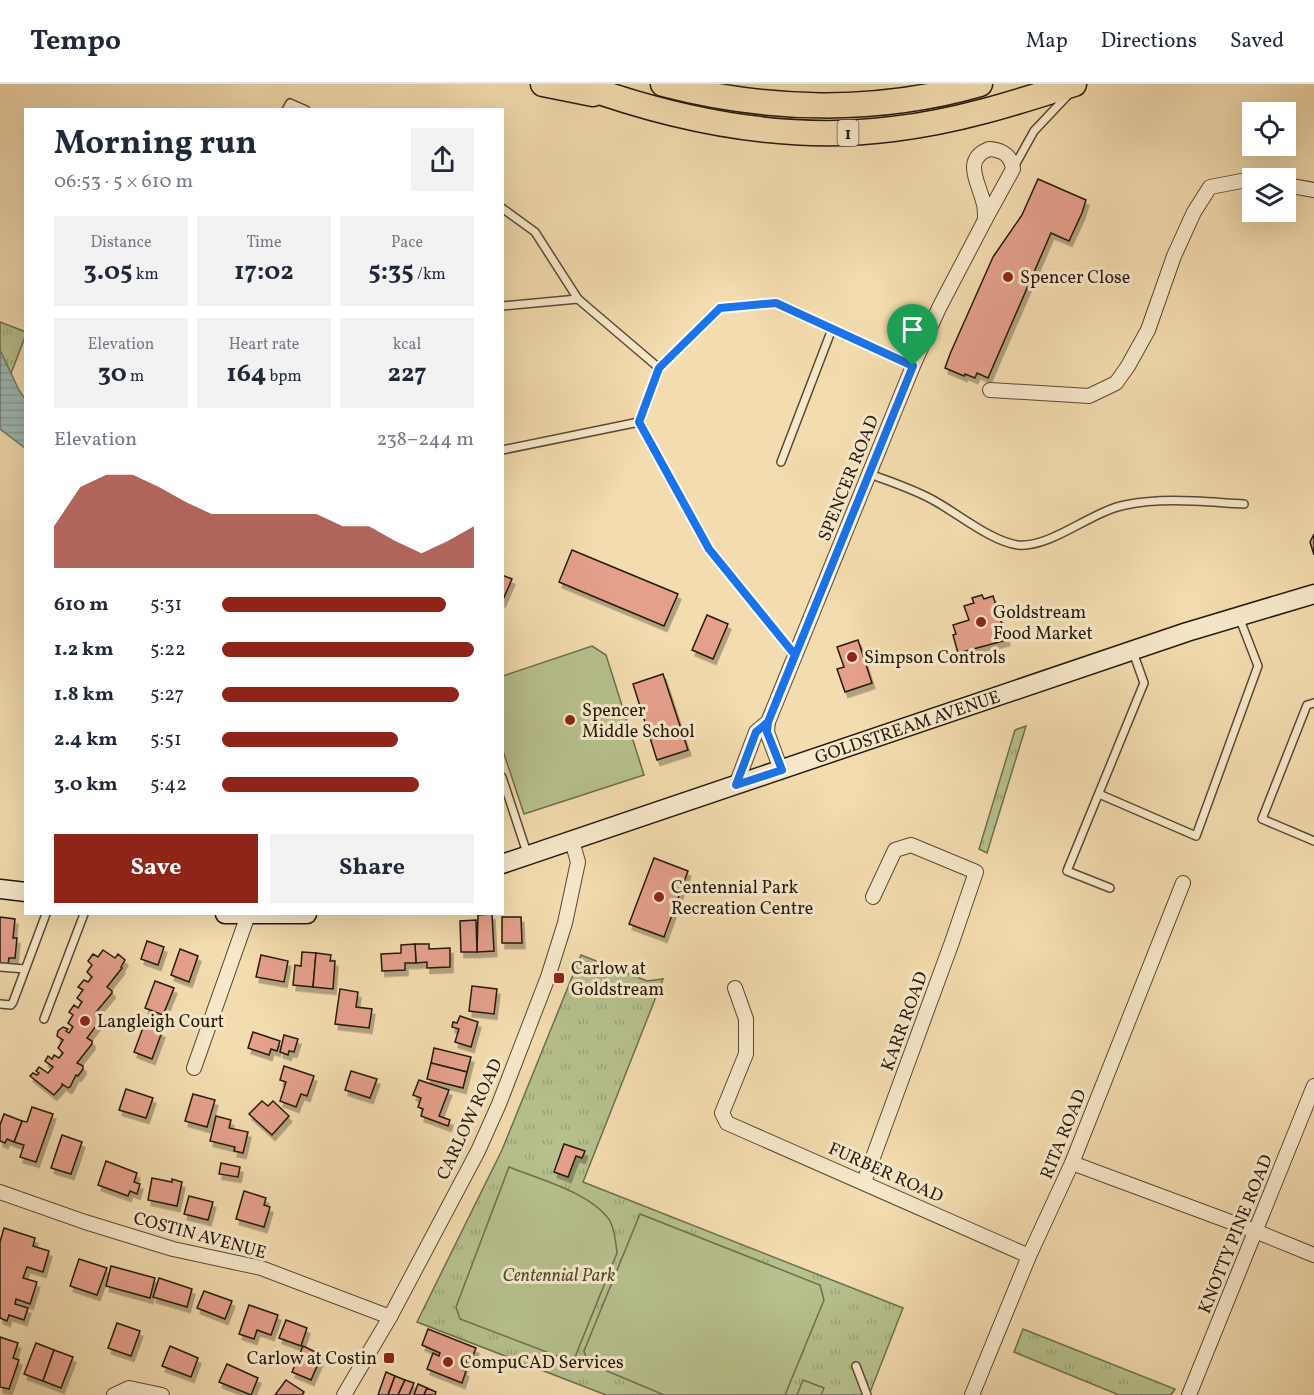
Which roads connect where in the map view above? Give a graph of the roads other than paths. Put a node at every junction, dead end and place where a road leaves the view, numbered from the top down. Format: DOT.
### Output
graph roads {
  1 [pos="543,84"];
  2 [pos="577,84"];
  3 [pos="663,84"];
  4 [pos="980,84"];
  5 [pos="1074,84"];
  6 [pos="1079,84"];
  7 [pos="619,100"];
  8 [pos="287,108"];
  9 [pos="301,108"];
  10 [pos="1013,169"];
  11 [pos="1242,181"];
  12 [pos="1296,187"];
  13 [pos="1314,190"];
  14 [pos="504,209"];
  15 [pos="985,220"];
  16 [pos="578,299"];
  17 [pos="504,306"];
  18 [pos="832,329"];
  19 [pos="913,366"];
  20 [pos="659,368"];
  21 [pos="990,390"];
  22 [pos="639,422"];
  23 [pos="504,450"];
  24 [pos="781,462"];
  25 [pos="870,474"];
  26 [pos="1244,504"];
  27 [pos="1314,594"];
  28 [pos="1238,616"];
  29 [pos="1132,651"];
  30 [pos="795,655"];
  31 [pos="1314,703"];
  32 [pos="768,722"];
  33 [pos="782,770"];
  34 [pos="504,783"];
  35 [pos="736,785"];
  36 [pos="1099,794"];
  37 [pos="572,841"];
  38 [pos="1314,841"];
  39 [pos="528,855"];
  40 [pos="504,863"];
  41 [pos="1183,883"];
  42 [pos="1110,888"];
  43 [pos="0,889"];
  44 [pos="24,892"];
  45 [pos="873,897"];
  46 [pos="46,915"];
  47 [pos="84,915"];
  48 [pos="248,915"];
  49 [pos="0,967"];
  50 [pos="25,969"];
  51 [pos="735,988"];
  52 [pos="0,1004"];
  53 [pos="44,1019"];
  54 [pos="194,1068"];
  55 [pos="1314,1086"];
  56 [pos="1072,1163"];
  57 [pos="864,1182"];
  58 [pos="0,1192"];
  59 [pos="1255,1231"];
  60 [pos="1314,1255"];
  61 [pos="1029,1256"];
  62 [pos="390,1317"];
  63 [pos="856,1366"];
  64 [pos="114,1395"];
  65 [pos="162,1395"];
  66 [pos="344,1395"];
  67 [pos="867,1395"];
  68 [pos="972,1395"];
  69 [pos="1190,1395"];
  1 -- 7 [label="highway"];
  2 -- 7 [label="highway, 1"];
  3 -- 4 [label="highway, 1"];
  5 -- 7 [label="highway, 1"];
  6 -- 10 [label="lane"];
  8 -- 9 [label="lane"];
  10 -- 15 [label="street, SPENCER ROAD"];
  10 -- 15 [label="street"];
  11 -- 21 [label="street"];
  12 -- 13 [label="street"];
  14 -- 16 [label="lane"];
  15 -- 19 [label="street, SPENCER ROAD"];
  16 -- 17 [label="lane"];
  16 -- 20 [label="lane"];
  18 -- 19 [label="lane"];
  18 -- 20 [label="lane"];
  18 -- 24 [label="lane"];
  19 -- 25 [label="street, SPENCER ROAD"];
  20 -- 22 [label="lane"];
  22 -- 23 [label="lane"];
  22 -- 30 [label="lane"];
  25 -- 26 [label="lane"];
  25 -- 30 [label="street, SPENCER ROAD"];
  27 -- 28 [label="main road, GOLDSTREAM AVENUE"];
  28 -- 29 [label="main road, GOLDSTREAM AVENUE"];
  28 -- 36 [label="lane"];
  29 -- 33 [label="main road, GOLDSTREAM AVENUE"];
  29 -- 36 [label="lane"];
  30 -- 32 [label="street, SPENCER ROAD"];
  31 -- 38 [label="lane"];
  32 -- 33 [label="street"];
  32 -- 35 [label="street, SPENCER ROAD"];
  33 -- 35 [label="main road, GOLDSTREAM AVENUE"];
  34 -- 39 [label="lane"];
  35 -- 37 [label="main road, GOLDSTREAM AVENUE"];
  36 -- 42 [label="lane"];
  37 -- 39 [label="main road, GOLDSTREAM AVENUE"];
  37 -- 62 [label="street, CARLOW ROAD"];
  39 -- 40 [label="main road, GOLDSTREAM AVENUE"];
  41 -- 56 [label="street, RITA ROAD"];
  43 -- 44 [label="main road"];
  45 -- 57 [label="street, KARR ROAD"];
  46 -- 50 [label="lane"];
  47 -- 53 [label="lane"];
  48 -- 54 [label="street"];
  49 -- 50 [label="lane"];
  50 -- 52 [label="lane"];
  51 -- 57 [label="street, FURBER ROAD"];
  55 -- 59 [label="street, KNOTTY PINE ROAD"];
  56 -- 59 [label="street"];
  56 -- 61 [label="street, RITA ROAD"];
  57 -- 61 [label="street, FURBER ROAD"];
  58 -- 62 [label="street, COSTIN AVENUE"];
  59 -- 60 [label="street"];
  59 -- 69 [label="street, KNOTTY PINE ROAD"];
  61 -- 68 [label="street, RITA ROAD"];
  62 -- 66 [label="street, CARLOW ROAD"];
  63 -- 67 [label="lane"];
  64 -- 65 [label="street"];
}
